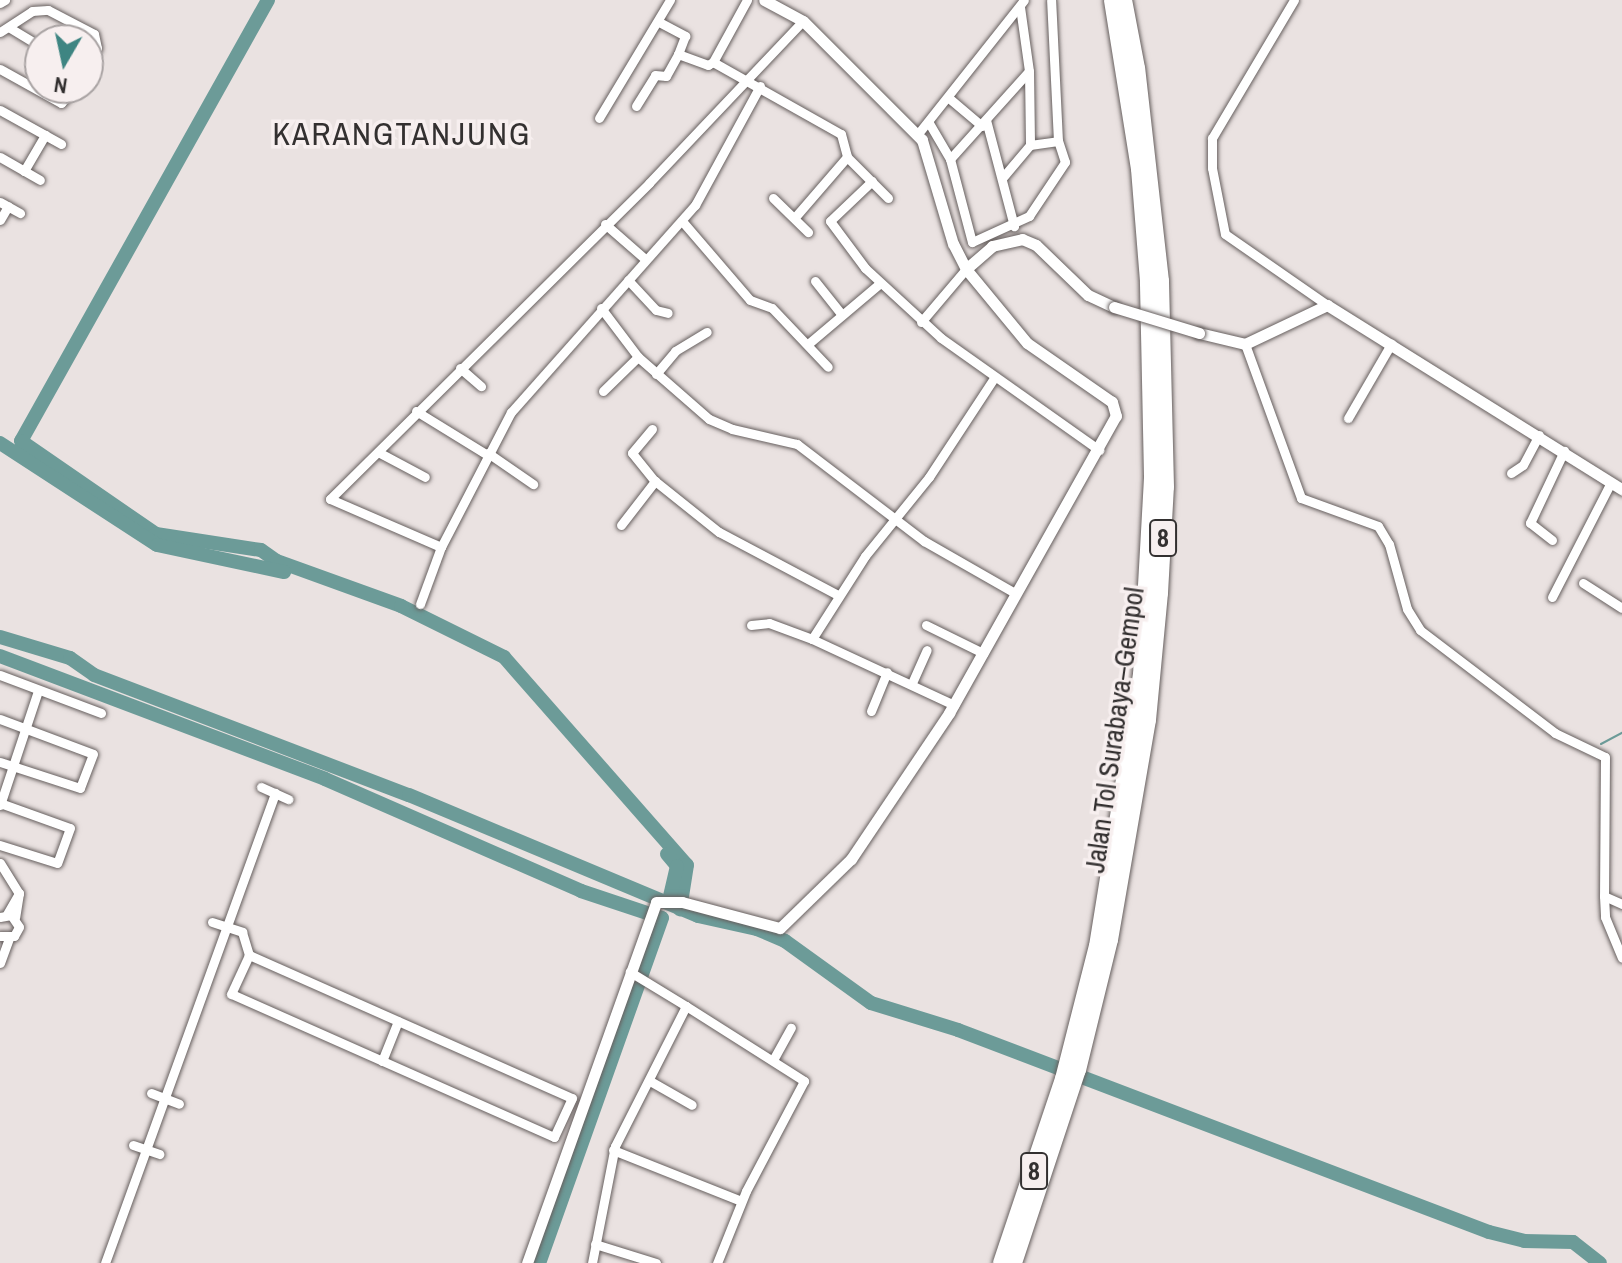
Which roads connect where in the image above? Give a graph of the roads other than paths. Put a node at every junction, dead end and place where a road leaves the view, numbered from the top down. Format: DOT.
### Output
graph roads {
  1 [pos="670,0"];
  2 [pos="747,0"];
  3 [pos="1051,0"];
  4 [pos="1112,0"];
  5 [pos="1124,0"];
  6 [pos="1294,0"];
  7 [pos="772,1"];
  8 [pos="1022,3"];
  9 [pos="803,21"];
  10 [pos="659,22"];
  11 [pos="75,24"];
  12 [pos="5,30"];
  13 [pos="24,39"];
  14 [pos="678,54"];
  15 [pos="713,62"];
  16 [pos="0,69"];
  17 [pos="1029,71"];
  18 [pos="747,80"];
  19 [pos="24,82"];
  20 [pos="760,86"];
  21 [pos="950,99"];
  22 [pos="636,106"];
  23 [pos="0,110"];
  24 [pos="599,118"];
  25 [pos="929,123"];
  26 [pos="984,123"];
  27 [pos="45,135"];
  28 [pos="917,135"];
  29 [pos="1058,141"];
  30 [pos="61,144"];
  31 [pos="1030,145"];
  32 [pos="0,157"];
  33 [pos="847,157"];
  34 [pos="950,159"];
  35 [pos="24,171"];
  36 [pos="1003,177"];
  37 [pos="40,180"];
  38 [pos="872,181"];
  39 [pos="773,198"];
  40 [pos="888,198"];
  41 [pos="4,204"];
  42 [pos="20,213"];
  43 [pos="796,216"];
  44 [pos="0,220"];
  45 [pos="682,221"];
  46 [pos="605,224"];
  47 [pos="1014,226"];
  48 [pos="808,232"];
  49 [pos="645,259"];
  50 [pos="966,269"];
  51 [pos="628,280"];
  52 [pos="815,281"];
  53 [pos="879,284"];
  54 [pos="1327,305"];
  55 [pos="601,308"];
  56 [pos="668,313"];
  57 [pos="842,315"];
  58 [pos="921,322"];
  59 [pos="707,332"];
  60 [pos="808,344"];
  61 [pos="1245,344"];
  62 [pos="1385,353"];
  63 [pos="638,357"];
  64 [pos="828,367"];
  65 [pos="460,368"];
  66 [pos="656,374"];
  67 [pos="994,378"];
  68 [pos="481,386"];
  69 [pos="603,391"];
  70 [pos="416,411"];
  71 [pos="1348,418"];
  72 [pos="652,429"];
  73 [pos="1535,444"];
  74 [pos="1099,450"];
  75 [pos="1564,451"];
  76 [pos="378,452"];
  77 [pos="487,454"];
  78 [pos="1511,473"];
  79 [pos="425,477"];
  80 [pos="655,481"];
  81 [pos="533,484"];
  82 [pos="1614,486"];
  83 [pos="894,519"];
  84 [pos="621,525"];
  85 [pos="1552,540"];
  86 [pos="441,547"];
  87 [pos="1583,583"];
  88 [pos="1013,592"];
  89 [pos="838,595"];
  90 [pos="1552,597"];
  91 [pos="420,604"];
  92 [pos="1621,607"];
  93 [pos="751,625"];
  94 [pos="926,625"];
  95 [pos="812,639"];
  96 [pos="927,650"];
  97 [pos="983,653"];
  98 [pos="887,672"];
  99 [pos="0,675"];
  100 [pos="912,683"];
  101 [pos="38,691"];
  102 [pos="954,705"];
  103 [pos="871,711"];
  104 [pos="101,713"];
  105 [pos="0,719"];
  106 [pos="25,727"];
  107 [pos="0,762"];
  108 [pos="12,766"];
  109 [pos="261,787"];
  110 [pos="275,793"];
  111 [pos="288,799"];
  112 [pos="0,803"];
  113 [pos="0,845"];
  114 [pos="11,849"];
  115 [pos="0,864"];
  116 [pos="1607,898"];
  117 [pos="1622,904"];
  118 [pos="7,916"];
  119 [pos="212,922"];
  120 [pos="227,926"];
  121 [pos="4,937"];
  122 [pos="249,955"];
  123 [pos="1622,958"];
  124 [pos="0,963"];
  125 [pos="636,974"];
  126 [pos="686,1006"];
  127 [pos="398,1021"];
  128 [pos="791,1028"];
  129 [pos="773,1060"];
  130 [pos="382,1061"];
  131 [pos="1071,1074"];
  132 [pos="650,1081"];
  133 [pos="151,1093"];
  134 [pos="165,1099"];
  135 [pos="179,1104"];
  136 [pos="692,1105"];
  137 [pos="133,1145"];
  138 [pos="147,1150"];
  139 [pos="613,1150"];
  140 [pos="159,1154"];
  141 [pos="741,1201"];
  142 [pos="595,1244"];
  143 [pos="105,1263"];
  144 [pos="527,1263"];
  145 [pos="592,1263"];
  146 [pos="656,1263"];
  147 [pos="717,1263"];
  148 [pos="1001,1263"];
  149 [pos="1014,1263"];
  1 -- 10 [label="street"];
  2 -- 15 [label="street"];
  3 -- 29 [label="street"];
  4 -- 131 [label="highway, Jalan Tol Surabaya–Gempol / 8"];
  5 -- 131 [label="highway, Jalan Tol Surabaya–Gempol / 8"];
  6 -- 54 [label="street"];
  7 -- 9 [label="street"];
  8 -- 17 [label="street"];
  8 -- 21 [label="street"];
  9 -- 18 [label="street"];
  9 -- 28 [label="street"];
  10 -- 14 [label="street"];
  10 -- 24 [label="street"];
  11 -- 12 [label="street"];
  12 -- 13 [label="street"];
  14 -- 15 [label="street"];
  14 -- 22 [label="street"];
  15 -- 18 [label="street"];
  16 -- 19 [label="street"];
  17 -- 26 [label="street"];
  17 -- 31 [label="street"];
  18 -- 20 [label="street"];
  18 -- 46 [label="street"];
  20 -- 33 [label="street"];
  20 -- 45 [label="street"];
  21 -- 25 [label="street"];
  21 -- 26 [label="street"];
  23 -- 27 [label="street"];
  25 -- 28 [label="street"];
  25 -- 34 [label="street"];
  26 -- 34 [label="street"];
  26 -- 36 [label="street"];
  27 -- 30 [label="street"];
  27 -- 35 [label="street"];
  28 -- 50 [label="street"];
  29 -- 31 [label="street"];
  29 -- 47 [label="street"];
  31 -- 36 [label="street"];
  32 -- 35 [label="street"];
  33 -- 38 [label="street"];
  33 -- 43 [label="street"];
  34 -- 47 [label="street"];
  35 -- 37 [label="street"];
  36 -- 47 [label="street"];
  38 -- 40 [label="street"];
  38 -- 53 [label="street"];
  39 -- 43 [label="street"];
  41 -- 42 [label="street"];
  41 -- 44 [label="street"];
  43 -- 48 [label="street"];
  45 -- 49 [label="street"];
  45 -- 60 [label="street"];
  46 -- 49 [label="street"];
  46 -- 65 [label="street"];
  49 -- 51 [label="street"];
  50 -- 58 [label="street"];
  50 -- 61 [label="street, bridge"];
  50 -- 74 [label="street"];
  51 -- 55 [label="street"];
  51 -- 56 [label="street"];
  52 -- 57 [label="street"];
  53 -- 57 [label="street"];
  53 -- 58 [label="street"];
  54 -- 61 [label="street"];
  54 -- 62 [label="street"];
  55 -- 63 [label="street"];
  55 -- 77 [label="street"];
  57 -- 60 [label="street"];
  58 -- 67 [label="street"];
  59 -- 66 [label="street"];
  60 -- 64 [label="street"];
  61 -- 116 [label="street"];
  62 -- 71 [label="street"];
  62 -- 73 [label="street"];
  63 -- 66 [label="street"];
  63 -- 69 [label="street"];
  65 -- 68 [label="street"];
  65 -- 70 [label="street"];
  66 -- 83 [label="street"];
  67 -- 74 [label="street"];
  67 -- 83 [label="street"];
  70 -- 76 [label="street"];
  70 -- 77 [label="street"];
  72 -- 80 [label="street"];
  73 -- 75 [label="street"];
  73 -- 78 [label="street"];
  74 -- 88 [label="street"];
  75 -- 82 [label="street"];
  75 -- 85 [label="street"];
  76 -- 79 [label="street"];
  76 -- 86 [label="street"];
  77 -- 81 [label="street"];
  77 -- 86 [label="street"];
  80 -- 84 [label="street"];
  80 -- 89 [label="street"];
  82 -- 90 [label="street"];
  83 -- 88 [label="street"];
  83 -- 89 [label="street"];
  86 -- 91 [label="street"];
  87 -- 92 [label="street"];
  88 -- 97 [label="street"];
  89 -- 95 [label="street"];
  93 -- 95 [label="street"];
  94 -- 97 [label="street"];
  95 -- 98 [label="street"];
  96 -- 100 [label="street"];
  97 -- 102 [label="street"];
  98 -- 100 [label="street"];
  98 -- 103 [label="street"];
  99 -- 101 [label="street"];
  100 -- 102 [label="street"];
  101 -- 104 [label="street"];
  101 -- 106 [label="street"];
  102 -- 125 [label="street"];
  105 -- 106 [label="street"];
  106 -- 108 [label="street"];
  106 -- 108 [label="street"];
  107 -- 108 [label="street"];
  108 -- 112 [label="street"];
  109 -- 110 [label="street"];
  110 -- 111 [label="street"];
  110 -- 120 [label="street"];
  112 -- 114 [label="street"];
  113 -- 114 [label="street"];
  114 -- 115 [label="street"];
  115 -- 118 [label="street"];
  116 -- 117 [label="street"];
  116 -- 123 [label="street"];
  118 -- 121 [label="street"];
  119 -- 120 [label="street"];
  120 -- 122 [label="street"];
  120 -- 134 [label="street"];
  121 -- 124 [label="street"];
  122 -- 127 [label="street"];
  122 -- 130 [label="street"];
  125 -- 126 [label="street"];
  125 -- 144 [label="street"];
  126 -- 129 [label="street"];
  126 -- 132 [label="street"];
  127 -- 130 [label="street"];
  127 -- 130 [label="street"];
  128 -- 129 [label="street"];
  129 -- 141 [label="street"];
  131 -- 148 [label="highway, Jalan Tol Surabaya–Gempol / 8"];
  131 -- 149 [label="highway, Jalan Tol Surabaya–Gempol / 8"];
  132 -- 136 [label="street"];
  132 -- 139 [label="street"];
  133 -- 134 [label="street"];
  134 -- 135 [label="street"];
  134 -- 138 [label="street"];
  137 -- 138 [label="street"];
  138 -- 140 [label="street"];
  138 -- 143 [label="street"];
  139 -- 141 [label="street"];
  139 -- 142 [label="street"];
  141 -- 147 [label="street"];
  142 -- 145 [label="street"];
  142 -- 146 [label="street"];
}
